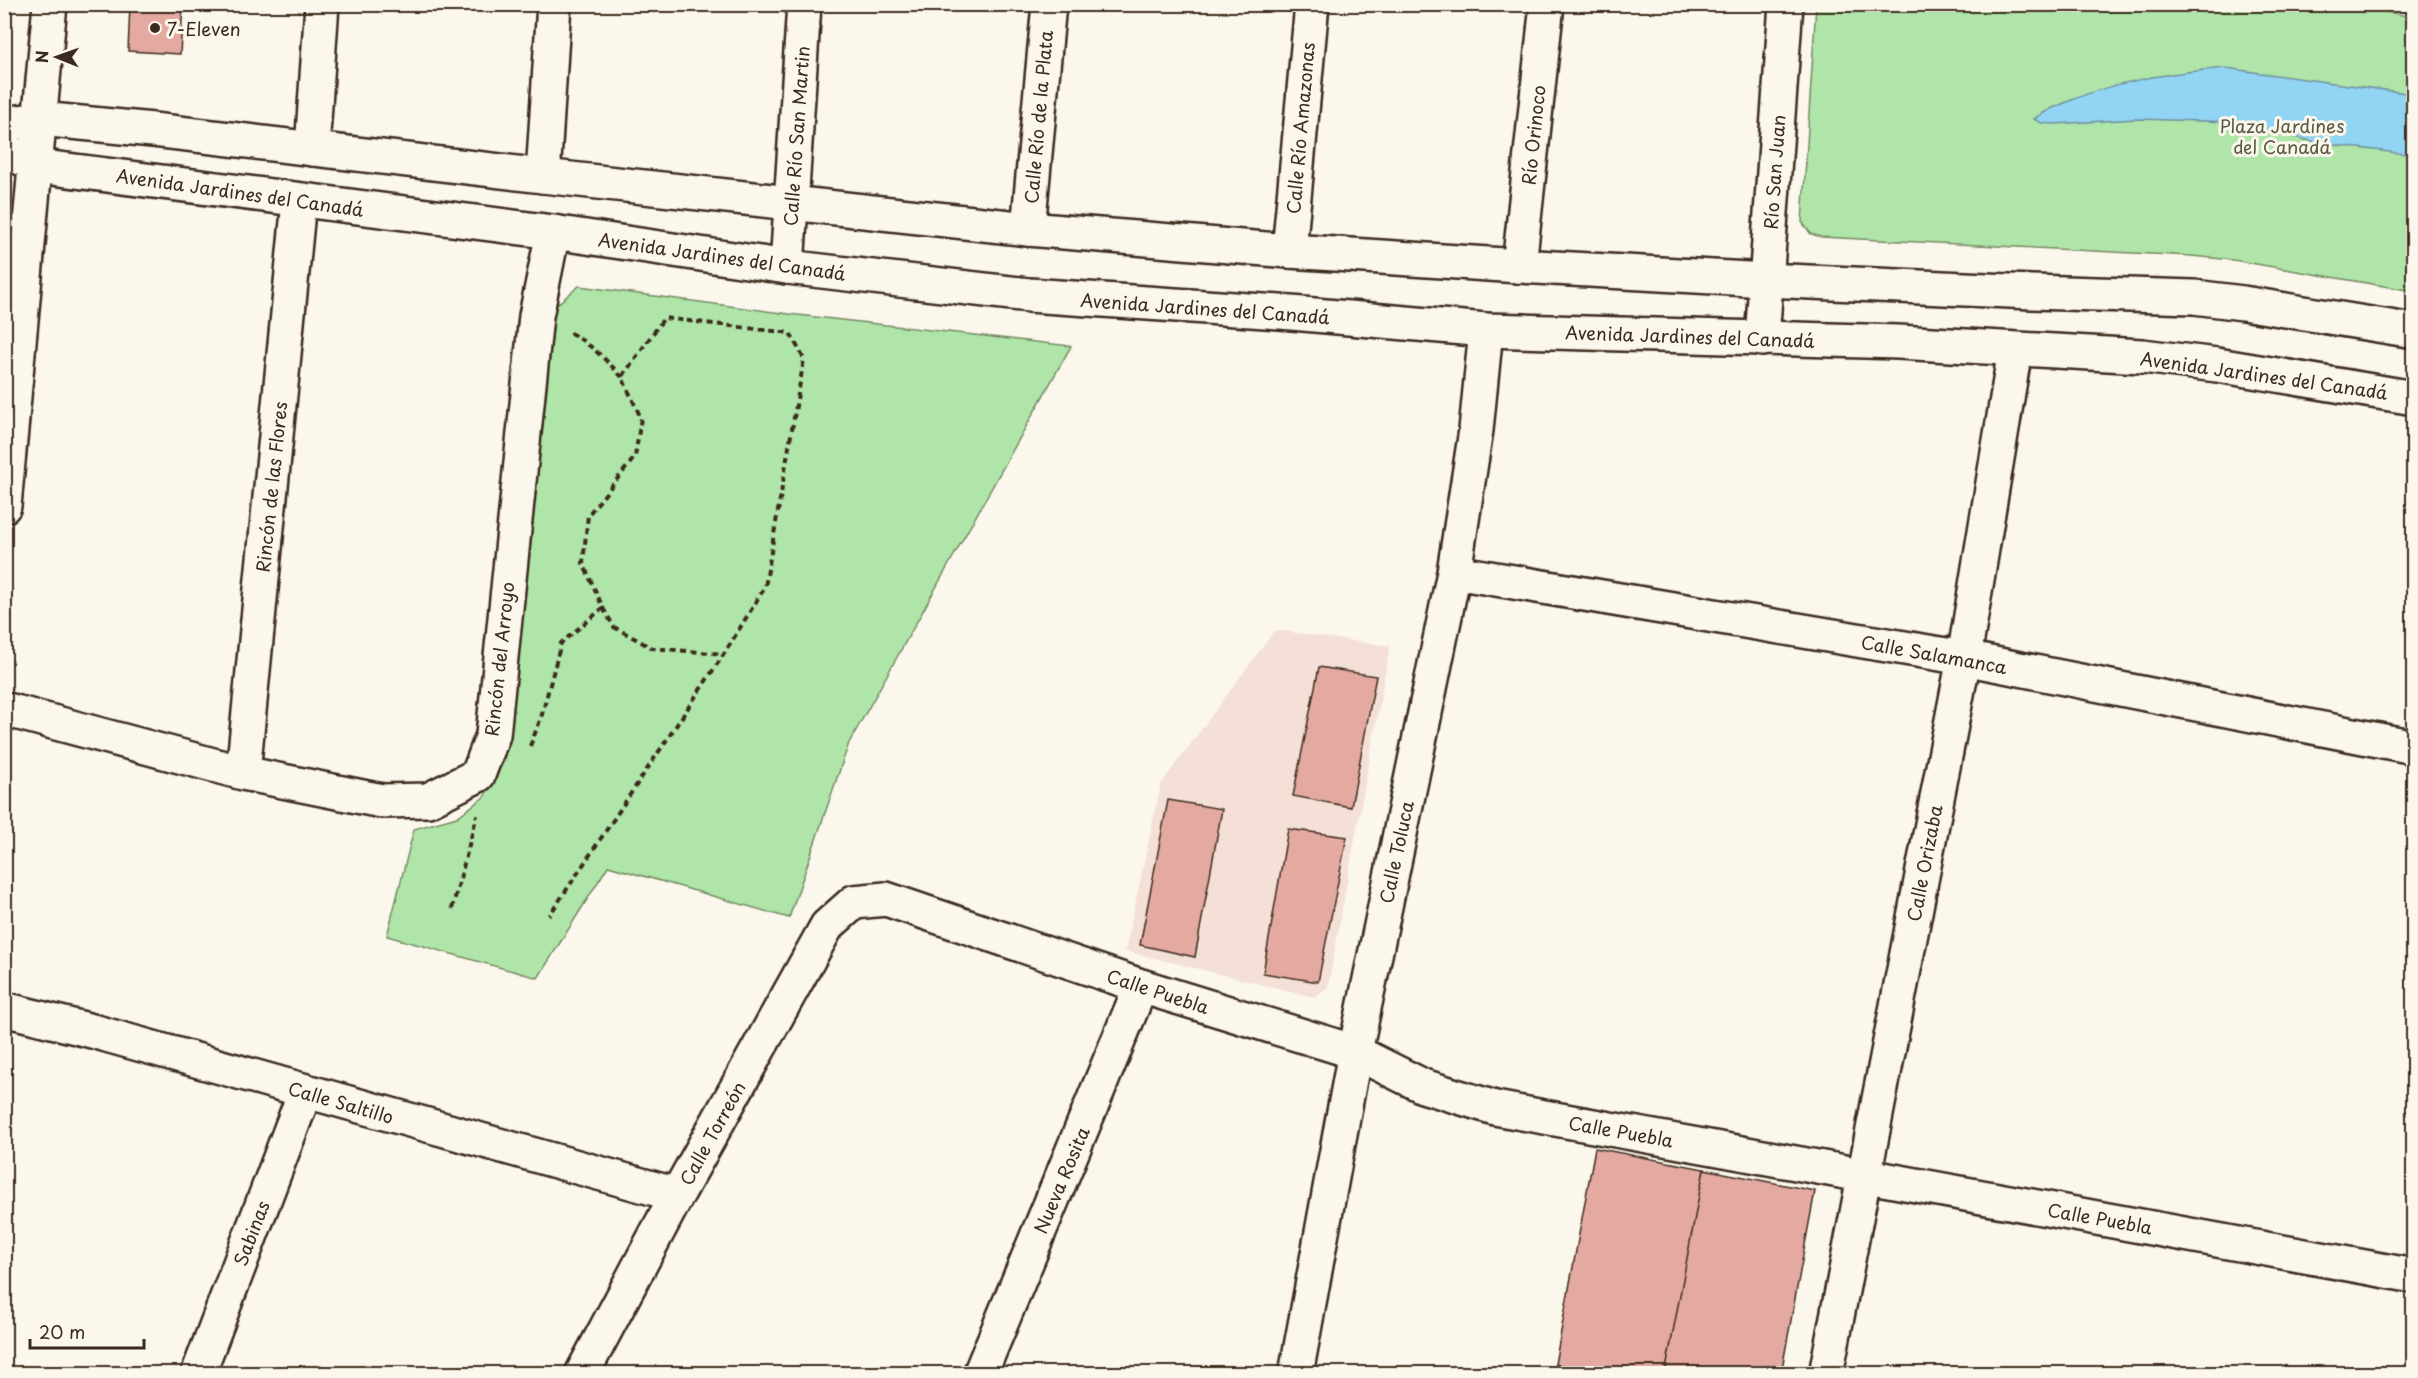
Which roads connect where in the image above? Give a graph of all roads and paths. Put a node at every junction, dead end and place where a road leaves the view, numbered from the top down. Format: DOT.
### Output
graph roads {
  1 [pos="50,4"];
  2 [pos="322,4"];
  3 [pos="555,4"];
  4 [pos="804,4"];
  5 [pos="1049,4"];
  6 [pos="1312,4"];
  7 [pos="1547,4"];
  8 [pos="1786,4"];
  9 [pos="40,119"];
  10 [pos="4,124"];
  11 [pos="4,149"];
  12 [pos="312,149"];
  13 [pos="36,166"];
  14 [pos="543,176"];
  15 [pos="300,201"];
  16 [pos="791,204"];
  17 [pos="1028,228"];
  18 [pos="553,232"];
  19 [pos="1289,251"];
  20 [pos="1519,266"];
  21 [pos="787,267"];
  22 [pos="1766,280"];
  23 [pos="536,316"];
  24 [pos="1485,330"];
  25 [pos="2414,331"];
  26 [pos="1762,339"];
  27 [pos="2015,350"];
  28 [pos="622,377"];
  29 [pos="2414,398"];
  30 [pos="7,457"];
  31 [pos="4,506"];
  32 [pos="1454,572"];
  33 [pos="603,608"];
  34 [pos="724,654"];
  35 [pos="1964,658"];
  36 [pos="4,709"];
  37 [pos="2414,747"];
  38 [pos="529,751"];
  39 [pos="243,773"];
  40 [pos="484,808"];
  41 [pos="854,902"];
  42 [pos="452,909"];
  43 [pos="549,916"];
  44 [pos="1141,986"];
  45 [pos="4,1009"];
  46 [pos="1355,1052"];
  47 [pos="305,1092"];
  48 [pos="1864,1175"];
  49 [pos="677,1195"];
  50 [pos="2414,1276"];
  51 [pos="198,1374"];
  52 [pos="582,1374"];
  53 [pos="980,1374"];
  54 [pos="1296,1374"];
  55 [pos="1826,1374"];
  1 -- 9 [label="street"];
  2 -- 12 [label="street"];
  3 -- 14 [label="street"];
  4 -- 16 [label="street, Calle Río San Martin"];
  5 -- 17 [label="street, Calle Río de la Plata"];
  6 -- 19 [label="street, Calle Río Amazonas"];
  7 -- 20 [label="street, Río Orinoco"];
  8 -- 22 [label="street, Río San Juan"];
  9 -- 10 [label="street"];
  9 -- 12 [label="street"];
  9 -- 13 [label="street"];
  11 -- 13 [label="street, Avenida Jardines del Canadá"];
  12 -- 14 [label="street"];
  13 -- 15 [label="street, Avenida Jardines del Canadá"];
  13 -- 30 [label="street"];
  14 -- 16 [label="street"];
  15 -- 18 [label="street, Avenida Jardines del Canadá"];
  15 -- 39 [label="street, Rincón de las Flores"];
  16 -- 17 [label="street"];
  16 -- 21 [label="street, Calle Río San Martin"];
  17 -- 19 [label="street"];
  18 -- 21 [label="street, Avenida Jardines del Canadá"];
  18 -- 23 [label="street, Rincón del Arroyo"];
  19 -- 20 [label="street"];
  20 -- 22 [label="street"];
  21 -- 24 [label="street, Avenida Jardines del Canadá"];
  22 -- 25 [label="street"];
  22 -- 26 [label="street, Río San Juan"];
  23 -- 28 [label="path"];
  23 -- 39 [label="street, Rincón del Arroyo"];
  24 -- 26 [label="street, Avenida Jardines del Canadá"];
  24 -- 32 [label="street, Calle Toluca"];
  26 -- 27 [label="street, Avenida Jardines del Canadá"];
  27 -- 29 [label="street, Avenida Jardines del Canadá"];
  27 -- 35 [label="street, Calle Orizaba"];
  28 -- 33 [label="path"];
  28 -- 34 [label="path"];
  30 -- 31 [label="street"];
  32 -- 35 [label="street, Calle Salamanca"];
  32 -- 46 [label="street, Calle Toluca"];
  33 -- 34 [label="path"];
  33 -- 38 [label="path"];
  34 -- 43 [label="path"];
  35 -- 37 [label="street, Calle Salamanca"];
  35 -- 48 [label="street, Calle Orizaba"];
  36 -- 39 [label="street, Rincón del Arroyo"];
  40 -- 42 [label="path"];
  41 -- 44 [label="street, Calle Puebla"];
  41 -- 49 [label="street, Calle Torreón"];
  44 -- 46 [label="street, Calle Puebla"];
  44 -- 53 [label="street, Nueva Rosita"];
  45 -- 47 [label="street, Calle Saltillo"];
  46 -- 48 [label="street, Calle Puebla"];
  46 -- 54 [label="street, Calle Toluca"];
  47 -- 49 [label="street, Calle Saltillo"];
  47 -- 51 [label="street, Sabinas"];
  48 -- 50 [label="street, Calle Puebla"];
  48 -- 55 [label="street, Calle Orizaba"];
  49 -- 52 [label="street, Calle Torreón"];
}
